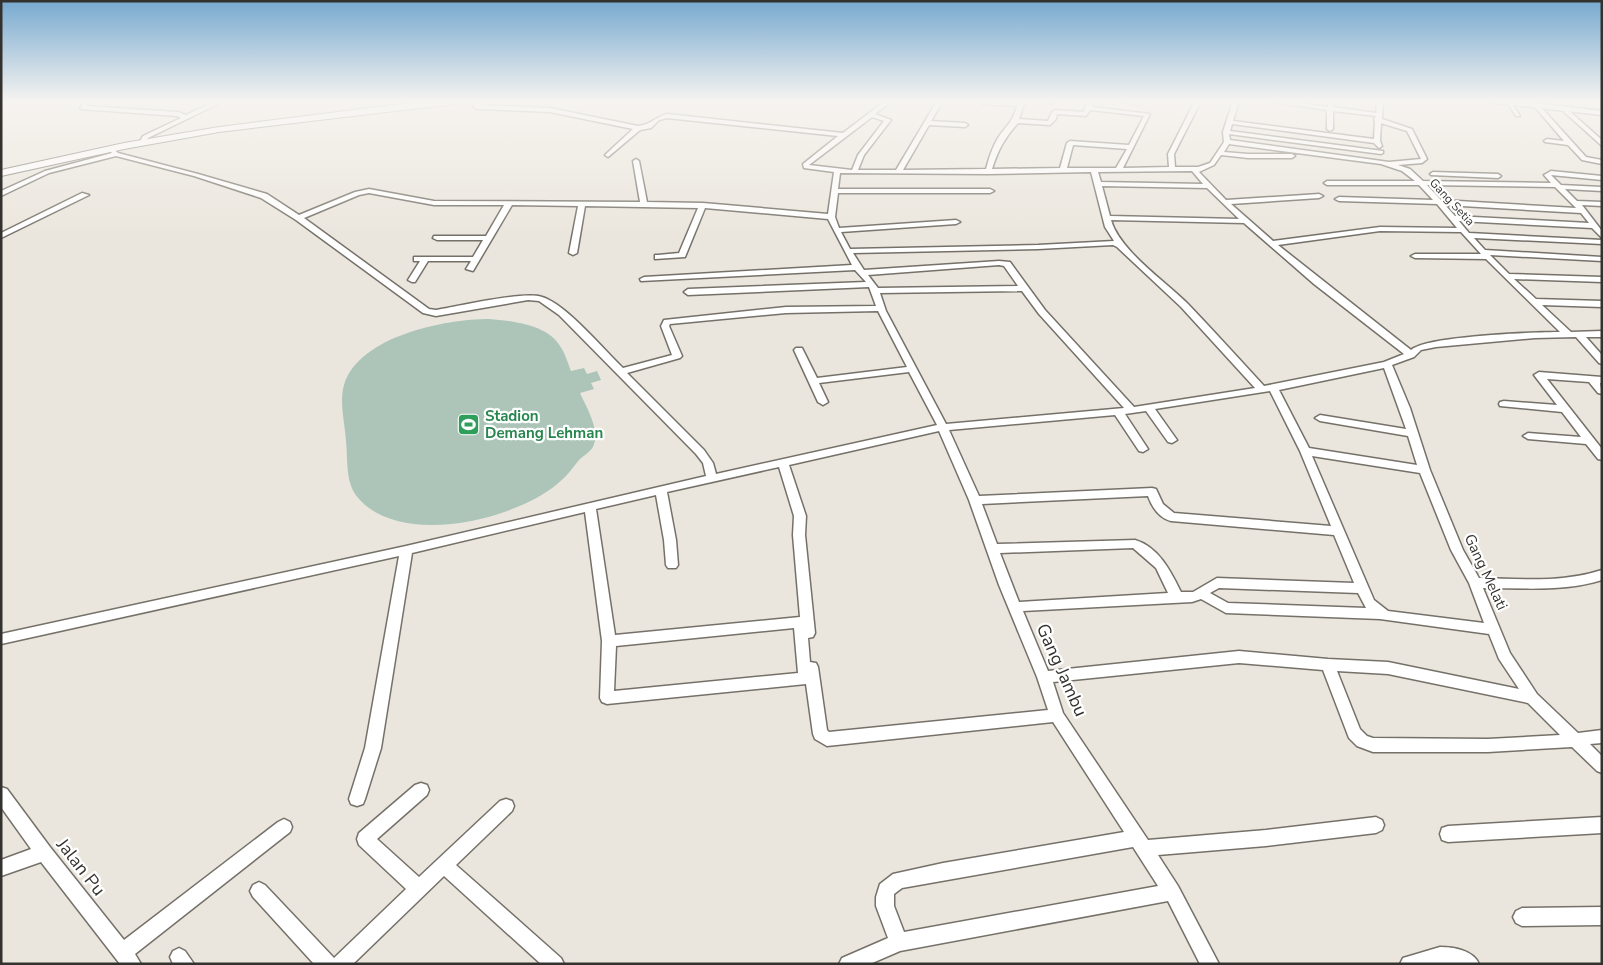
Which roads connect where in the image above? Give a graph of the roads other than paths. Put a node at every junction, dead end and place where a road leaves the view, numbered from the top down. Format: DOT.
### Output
graph roads {
  1 [pos="132,146"];
  2 [pos="618,146"];
  3 [pos="829,146"];
  4 [pos="868,146"];
  5 [pos="913,146"];
  6 [pos="997,146"];
  7 [pos="1069,146"];
  8 [pos="1116,146"];
  9 [pos="1175,146"];
  10 [pos="1224,146"];
  11 [pos="1259,146"];
  12 [pos="1335,146"];
  13 [pos="1379,146"];
  14 [pos="1417,146"];
  15 [pos="1577,146"];
  16 [pos="1131,147"];
  17 [pos="113,152"];
  18 [pos="1219,152"];
  19 [pos="1381,152"];
  20 [pos="608,155"];
  21 [pos="1338,156"];
  22 [pos="636,161"];
  23 [pos="1386,163"];
  24 [pos="1586,164"];
  25 [pos="1602,164"];
  26 [pos="1062,169"];
  27 [pos="1119,169"];
  28 [pos="1173,169"];
  29 [pos="1197,169"];
  30 [pos="1094,170"];
  31 [pos="837,172"];
  32 [pos="854,172"];
  33 [pos="898,172"];
  34 [pos="988,172"];
  35 [pos="1,173"];
  36 [pos="1433,174"];
  37 [pos="1550,178"];
  38 [pos="1602,178"];
  39 [pos="1327,183"];
  40 [pos="1099,184"];
  41 [pos="1208,186"];
  42 [pos="1422,186"];
  43 [pos="1561,188"];
  44 [pos="1602,190"];
  45 [pos="834,191"];
  46 [pos="990,191"];
  47 [pos="1,194"];
  48 [pos="85,195"];
  49 [pos="1319,196"];
  50 [pos="1339,199"];
  51 [pos="510,202"];
  52 [pos="582,202"];
  53 [pos="1224,202"];
  54 [pos="1439,202"];
  55 [pos="644,203"];
  56 [pos="1575,203"];
  57 [pos="1602,204"];
  58 [pos="703,206"];
  59 [pos="1583,211"];
  60 [pos="831,217"];
  61 [pos="299,218"];
  62 [pos="1107,218"];
  63 [pos="1452,218"];
  64 [pos="1245,221"];
  65 [pos="1602,221"];
  66 [pos="956,222"];
  67 [pos="1592,223"];
  68 [pos="836,230"];
  69 [pos="1465,232"];
  70 [pos="1,236"];
  71 [pos="1602,236"];
  72 [pos="437,238"];
  73 [pos="489,238"];
  74 [pos="1602,242"];
  75 [pos="1272,244"];
  76 [pos="1120,245"];
  77 [pos="848,251"];
  78 [pos="573,253"];
  79 [pos="1486,255"];
  80 [pos="1415,256"];
  81 [pos="658,257"];
  82 [pos="1602,258"];
  83 [pos="476,259"];
  84 [pos="470,269"];
  85 [pos="859,270"];
  86 [pos="1506,276"];
  87 [pos="644,279"];
  88 [pos="412,280"];
  89 [pos="1602,280"];
  90 [pos="873,288"];
  91 [pos="1024,288"];
  92 [pos="688,292"];
  93 [pos="1533,302"];
  94 [pos="1602,304"];
  95 [pos="882,308"];
  96 [pos="1572,334"];
  97 [pos="1602,334"];
  98 [pos="798,350"];
  99 [pos="1410,356"];
  100 [pos="1602,361"];
  101 [pos="1387,364"];
  102 [pos="912,369"];
  103 [pos="622,372"];
  104 [pos="1590,378"];
  105 [pos="1602,380"];
  106 [pos="813,381"];
  107 [pos="1267,388"];
  108 [pos="1602,391"];
  109 [pos="823,402"];
  110 [pos="1504,404"];
  111 [pos="1148,407"];
  112 [pos="1565,409"];
  113 [pos="1132,410"];
  114 [pos="1118,411"];
  115 [pos="1320,418"];
  116 [pos="943,427"];
  117 [pos="1412,433"];
  118 [pos="1528,436"];
  119 [pos="1172,440"];
  120 [pos="1590,441"];
  121 [pos="1143,449"];
  122 [pos="1305,451"];
  123 [pos="1602,457"];
  124 [pos="783,463"];
  125 [pos="1424,470"];
  126 [pos="712,479"];
  127 [pos="661,490"];
  128 [pos="975,500"];
  129 [pos="590,506"];
  130 [pos="1338,531"];
  131 [pos="992,549"];
  132 [pos="406,550"];
  133 [pos="672,565"];
  134 [pos="1600,578"];
  135 [pos="1475,583"];
  136 [pos="1363,588"];
  137 [pos="1202,594"];
  138 [pos="1177,597"];
  139 [pos="1014,607"];
  140 [pos="1379,614"];
  141 [pos="1494,630"];
  142 [pos="1,639"];
  143 [pos="609,642"];
  144 [pos="1328,665"];
  145 [pos="1044,678"];
  146 [pos="1532,698"];
  147 [pos="1058,715"];
  148 [pos="1602,736"];
  149 [pos="1576,740"];
  150 [pos="1602,766"];
  151 [pos="421,790"];
  152 [pos="1,794"];
  153 [pos="357,799"];
  154 [pos="506,806"];
  155 [pos="1376,825"];
  156 [pos="1602,825"];
  157 [pos="284,828"];
  158 [pos="1448,834"];
  159 [pos="1141,843"];
  160 [pos="44,853"];
  161 [pos="444,865"];
  162 [pos="1,868"];
  163 [pos="419,889"];
  164 [pos="259,891"];
  165 [pos="1172,892"];
  166 [pos="1602,916"];
  167 [pos="1522,917"];
  168 [pos="899,942"];
  169 [pos="127,958"];
  170 [pos="327,964"];
  171 [pos="340,964"];
  172 [pos="555,964"];
  173 [pos="848,964"];
  174 [pos="1210,964"];
  175 [pos="1409,964"];
  176 [pos="1470,964"];
  1 -- 17 [label="main road"];
  2 -- 20 [label="street"];
  3 -- 31 [label="street"];
  4 -- 32 [label="street"];
  5 -- 33 [label="street"];
  6 -- 34 [label="street"];
  7 -- 26 [label="street"];
  8 -- 16 [label="street"];
  9 -- 28 [label="street"];
  10 -- 18 [label="street"];
  11 -- 21 [label="street, Gang Setia"];
  12 -- 19 [label="street"];
  13 -- 19 [label="street"];
  14 -- 23 [label="street"];
  15 -- 25 [label="street"];
  16 -- 27 [label="street"];
  17 -- 35 [label="main road"];
  17 -- 47 [label="street"];
  17 -- 61 [label="street"];
  18 -- 21 [label="street"];
  18 -- 29 [label="street"];
  19 -- 23 [label="street"];
  21 -- 23 [label="street, Gang Setia"];
  22 -- 55 [label="street"];
  23 -- 42 [label="street, Gang Setia"];
  24 -- 25 [label="street"];
  26 -- 30 [label="street"];
  26 -- 34 [label="street"];
  27 -- 28 [label="street"];
  27 -- 30 [label="street"];
  28 -- 29 [label="street"];
  29 -- 41 [label="street"];
  30 -- 40 [label="street"];
  31 -- 32 [label="street"];
  31 -- 45 [label="street"];
  32 -- 33 [label="street"];
  33 -- 34 [label="street"];
  36 -- 37 [label="street"];
  37 -- 38 [label="street"];
  37 -- 43 [label="street"];
  39 -- 42 [label="street"];
  40 -- 41 [label="street"];
  40 -- 62 [label="street"];
  41 -- 53 [label="street"];
  42 -- 43 [label="street"];
  42 -- 54 [label="street, Gang Setia"];
  43 -- 44 [label="street"];
  43 -- 56 [label="street"];
  45 -- 46 [label="street"];
  45 -- 60 [label="street"];
  48 -- 70 [label="street"];
  49 -- 53 [label="street"];
  50 -- 54 [label="street"];
  51 -- 52 [label="street"];
  51 -- 61 [label="street"];
  51 -- 73 [label="street"];
  52 -- 55 [label="street"];
  52 -- 78 [label="street"];
  53 -- 64 [label="street"];
  54 -- 59 [label="street"];
  54 -- 63 [label="street, Gang Setia"];
  55 -- 58 [label="street"];
  56 -- 57 [label="street"];
  56 -- 59 [label="street"];
  58 -- 60 [label="street"];
  58 -- 81 [label="street"];
  59 -- 67 [label="street"];
  60 -- 68 [label="street"];
  61 -- 103 [label="street"];
  62 -- 64 [label="street"];
  62 -- 76 [label="street"];
  63 -- 67 [label="street"];
  63 -- 69 [label="street, Gang Setia"];
  64 -- 75 [label="street"];
  65 -- 67 [label="street"];
  66 -- 68 [label="street"];
  67 -- 71 [label="street"];
  68 -- 77 [label="street"];
  69 -- 74 [label="street"];
  69 -- 75 [label="street"];
  69 -- 79 [label="street, Gang Setia"];
  72 -- 73 [label="street"];
  73 -- 83 [label="street"];
  75 -- 99 [label="street"];
  76 -- 77 [label="street"];
  76 -- 107 [label="street"];
  77 -- 85 [label="street"];
  79 -- 80 [label="street"];
  79 -- 82 [label="street"];
  79 -- 86 [label="street, Gang Setia"];
  83 -- 84 [label="street"];
  83 -- 88 [label="street"];
  85 -- 87 [label="street"];
  85 -- 90 [label="street"];
  85 -- 91 [label="street"];
  86 -- 89 [label="street"];
  86 -- 93 [label="street, Gang Setia"];
  90 -- 91 [label="street"];
  90 -- 92 [label="street"];
  90 -- 95 [label="street, Gang Jambu"];
  91 -- 113 [label="street"];
  93 -- 94 [label="street"];
  93 -- 96 [label="street, Gang Setia"];
  95 -- 102 [label="street, Gang Jambu"];
  95 -- 103 [label="street"];
  96 -- 97 [label="street"];
  96 -- 99 [label="street"];
  96 -- 100 [label="street, Gang Setia"];
  98 -- 106 [label="street"];
  99 -- 101 [label="street"];
  101 -- 107 [label="street"];
  101 -- 117 [label="street, Gang Melati"];
  102 -- 106 [label="street"];
  102 -- 116 [label="street, Gang Jambu"];
  103 -- 126 [label="street"];
  104 -- 105 [label="street"];
  104 -- 108 [label="street"];
  104 -- 112 [label="street"];
  106 -- 109 [label="street"];
  107 -- 111 [label="street"];
  107 -- 122 [label="street"];
  110 -- 112 [label="street"];
  111 -- 113 [label="street"];
  111 -- 119 [label="street"];
  112 -- 120 [label="street"];
  113 -- 114 [label="street"];
  114 -- 116 [label="street"];
  114 -- 121 [label="street"];
  115 -- 117 [label="street"];
  116 -- 124 [label="street"];
  116 -- 128 [label="street, Gang Jambu"];
  117 -- 125 [label="street, Gang Melati"];
  118 -- 120 [label="street"];
  120 -- 123 [label="street"];
  122 -- 125 [label="street"];
  122 -- 130 [label="street"];
  124 -- 126 [label="street"];
  124 -- 147 [label="street"];
  125 -- 135 [label="street, Gang Melati"];
  126 -- 127 [label="street"];
  127 -- 129 [label="street"];
  127 -- 133 [label="street"];
  128 -- 130 [label="street"];
  128 -- 131 [label="street, Gang Jambu"];
  129 -- 132 [label="street"];
  129 -- 143 [label="street"];
  130 -- 136 [label="street"];
  131 -- 138 [label="street"];
  131 -- 139 [label="street, Gang Jambu"];
  132 -- 142 [label="street"];
  132 -- 153 [label="street"];
  134 -- 135 [label="street"];
  135 -- 141 [label="street, Gang Melati"];
  136 -- 137 [label="street"];
  136 -- 140 [label="street"];
  137 -- 138 [label="street"];
  137 -- 140 [label="street"];
  138 -- 139 [label="street"];
  139 -- 145 [label="street, Gang Jambu"];
  140 -- 141 [label="street"];
  141 -- 146 [label="street, Gang Melati"];
  143 -- 143 [label="street"];
  144 -- 145 [label="street"];
  144 -- 146 [label="street"];
  144 -- 149 [label="street"];
  145 -- 147 [label="street, Gang Jambu"];
  146 -- 149 [label="street, Gang Melati"];
  147 -- 159 [label="street, Gang Jambu"];
  148 -- 149 [label="street"];
  149 -- 150 [label="street, Gang Melati"];
  151 -- 163 [label="street"];
  152 -- 160 [label="street, Jalan Pu"];
  154 -- 161 [label="street"];
  155 -- 159 [label="street"];
  156 -- 158 [label="street"];
  157 -- 169 [label="street"];
  159 -- 165 [label="street, Gang Jambu"];
  159 -- 168 [label="street"];
  160 -- 162 [label="street"];
  160 -- 169 [label="street, Jalan Pu"];
  161 -- 163 [label="street"];
  161 -- 172 [label="street"];
  163 -- 171 [label="street"];
  164 -- 170 [label="street"];
  165 -- 168 [label="street"];
  165 -- 174 [label="street, Gang Jambu"];
  166 -- 167 [label="street"];
  168 -- 173 [label="street"];
  175 -- 176 [label="street"];
}
